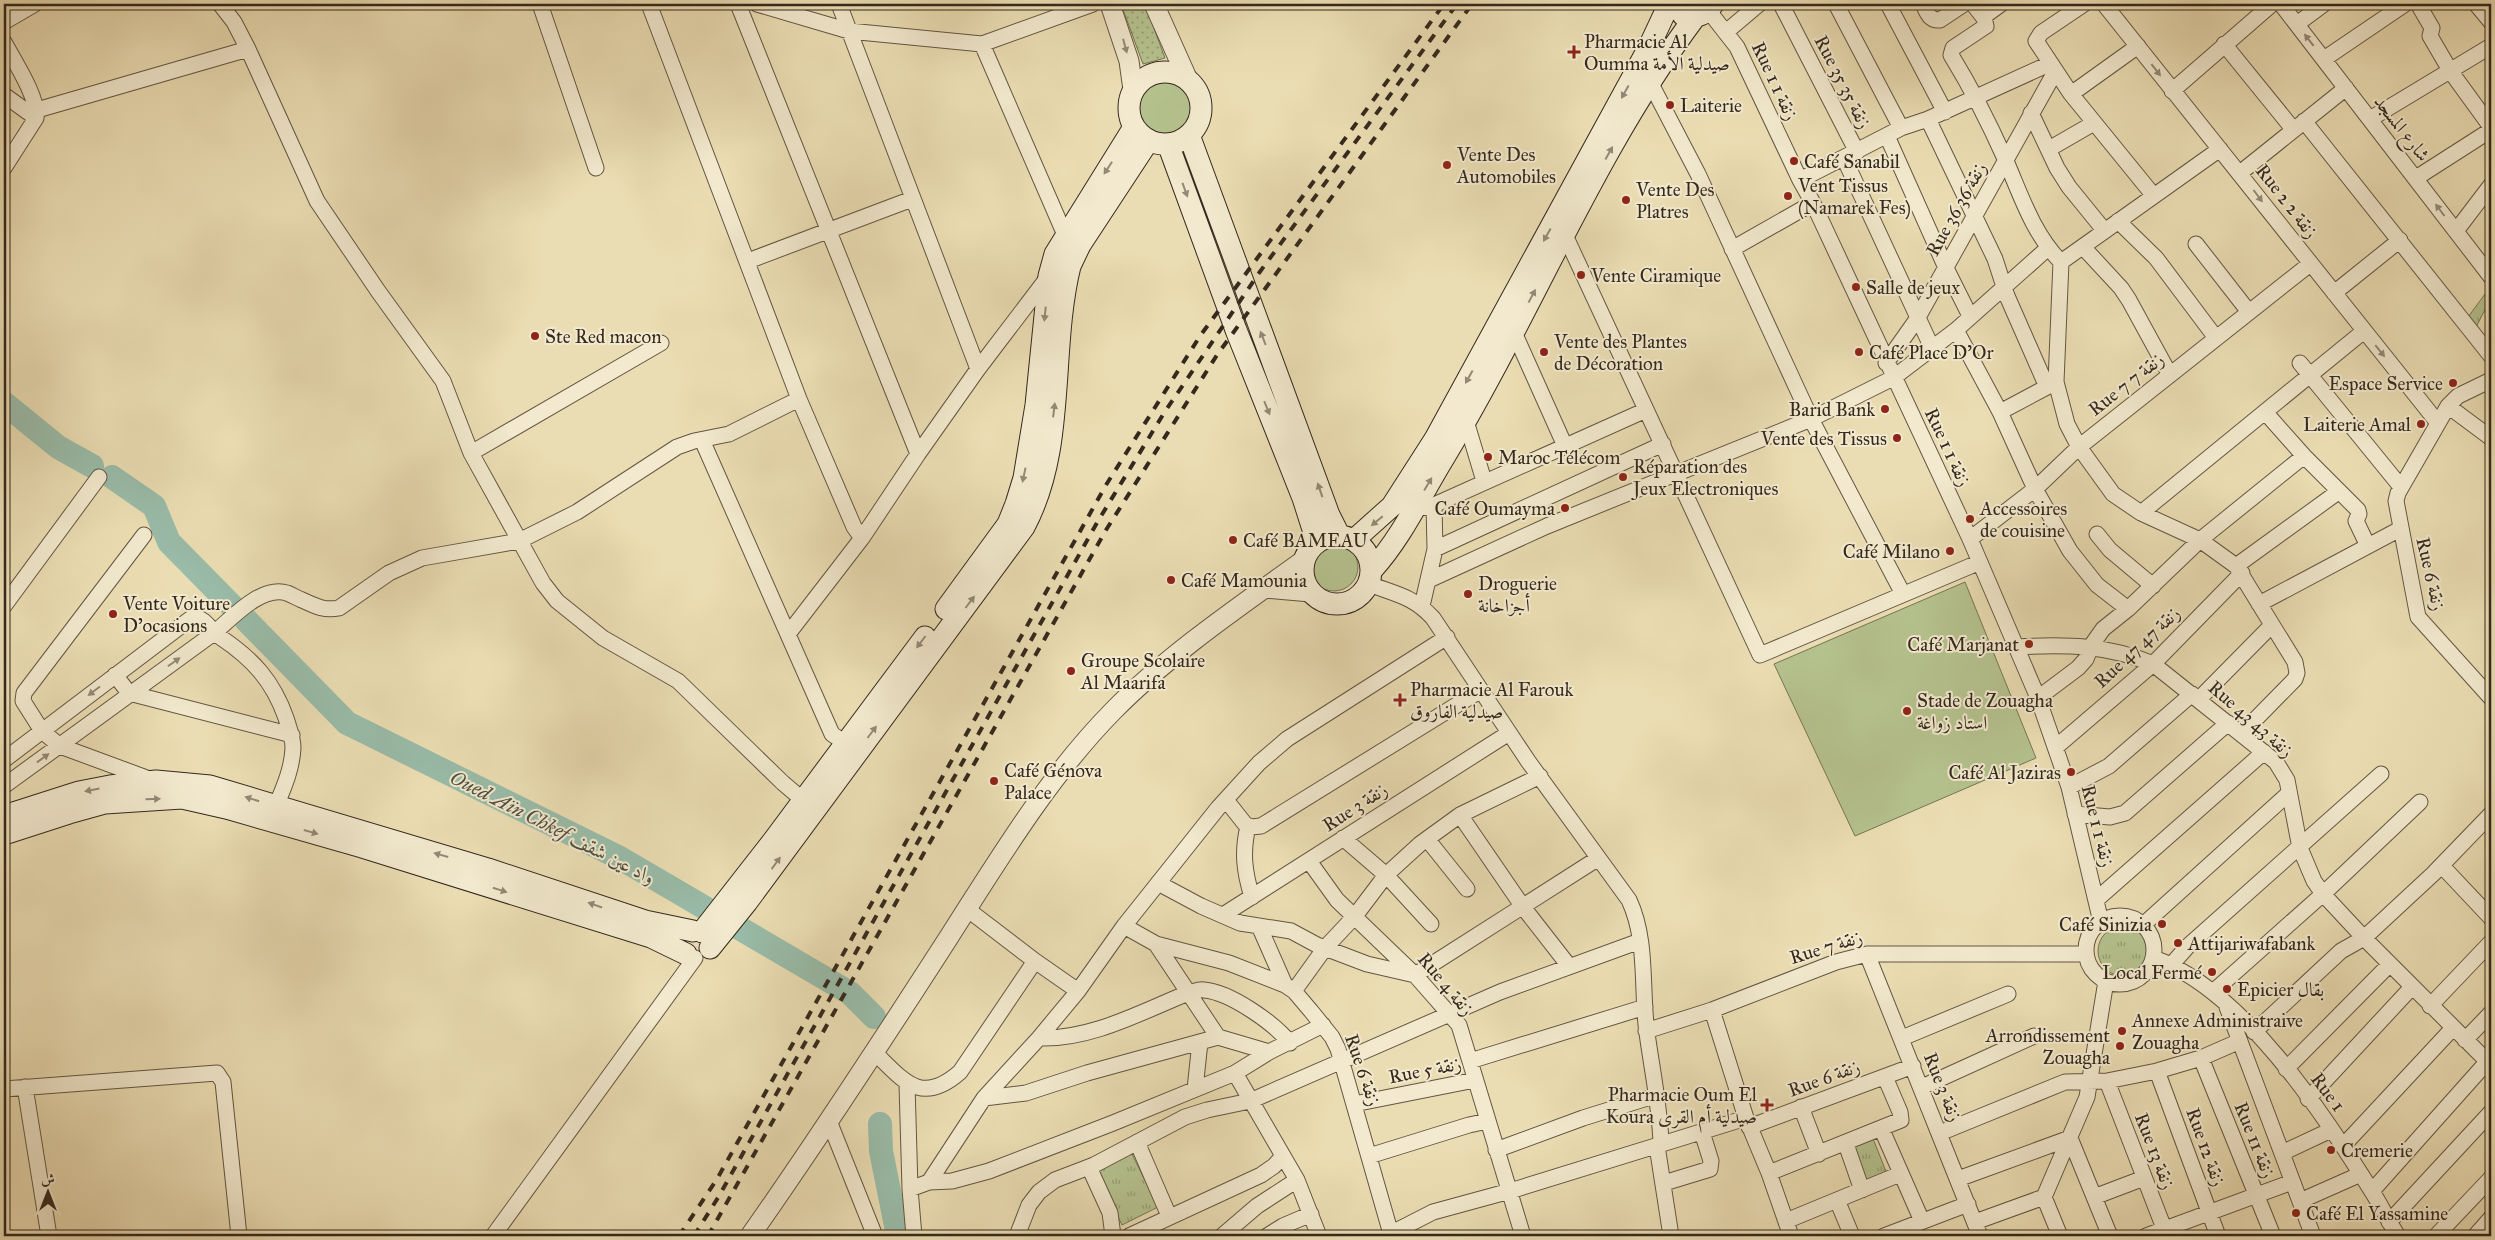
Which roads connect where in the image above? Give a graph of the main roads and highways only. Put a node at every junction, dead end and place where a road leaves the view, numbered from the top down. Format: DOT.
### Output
graph roads {
  1 [pos="1669,4"];
  2 [pos="1705,10"];
  3 [pos="1189,135"];
  4 [pos="1150,137"];
  5 [pos="1347,538"];
  6 [pos="1316,542"];
  7 [pos="1370,577"];
  8 [pos="4,816"];
  9 [pos="4,834"];
  10 [pos="740,898"];
  11 [pos="703,939"];
  1 -- 2 [label="main road"];
  1 -- 5 [label="main road, one-way"];
  7 -- 2 [label="main road, one-way"];
  3 -- 4 [label="main road"];
  3 -- 4 [label="main road"];
  5 -- 3 [label="main road, one-way"];
  4 -- 6 [label="main road, one-way"];
  10 -- 4 [label="main road, one-way"];
  4 -- 10 [label="main road, one-way"];
  5 -- 6 [label="main road"];
  5 -- 7 [label="main road"];
  6 -- 7 [label="main road"];
  11 -- 8 [label="main road, one-way"];
  9 -- 11 [label="main road, one-way"];
  10 -- 11 [label="main road"];
}
